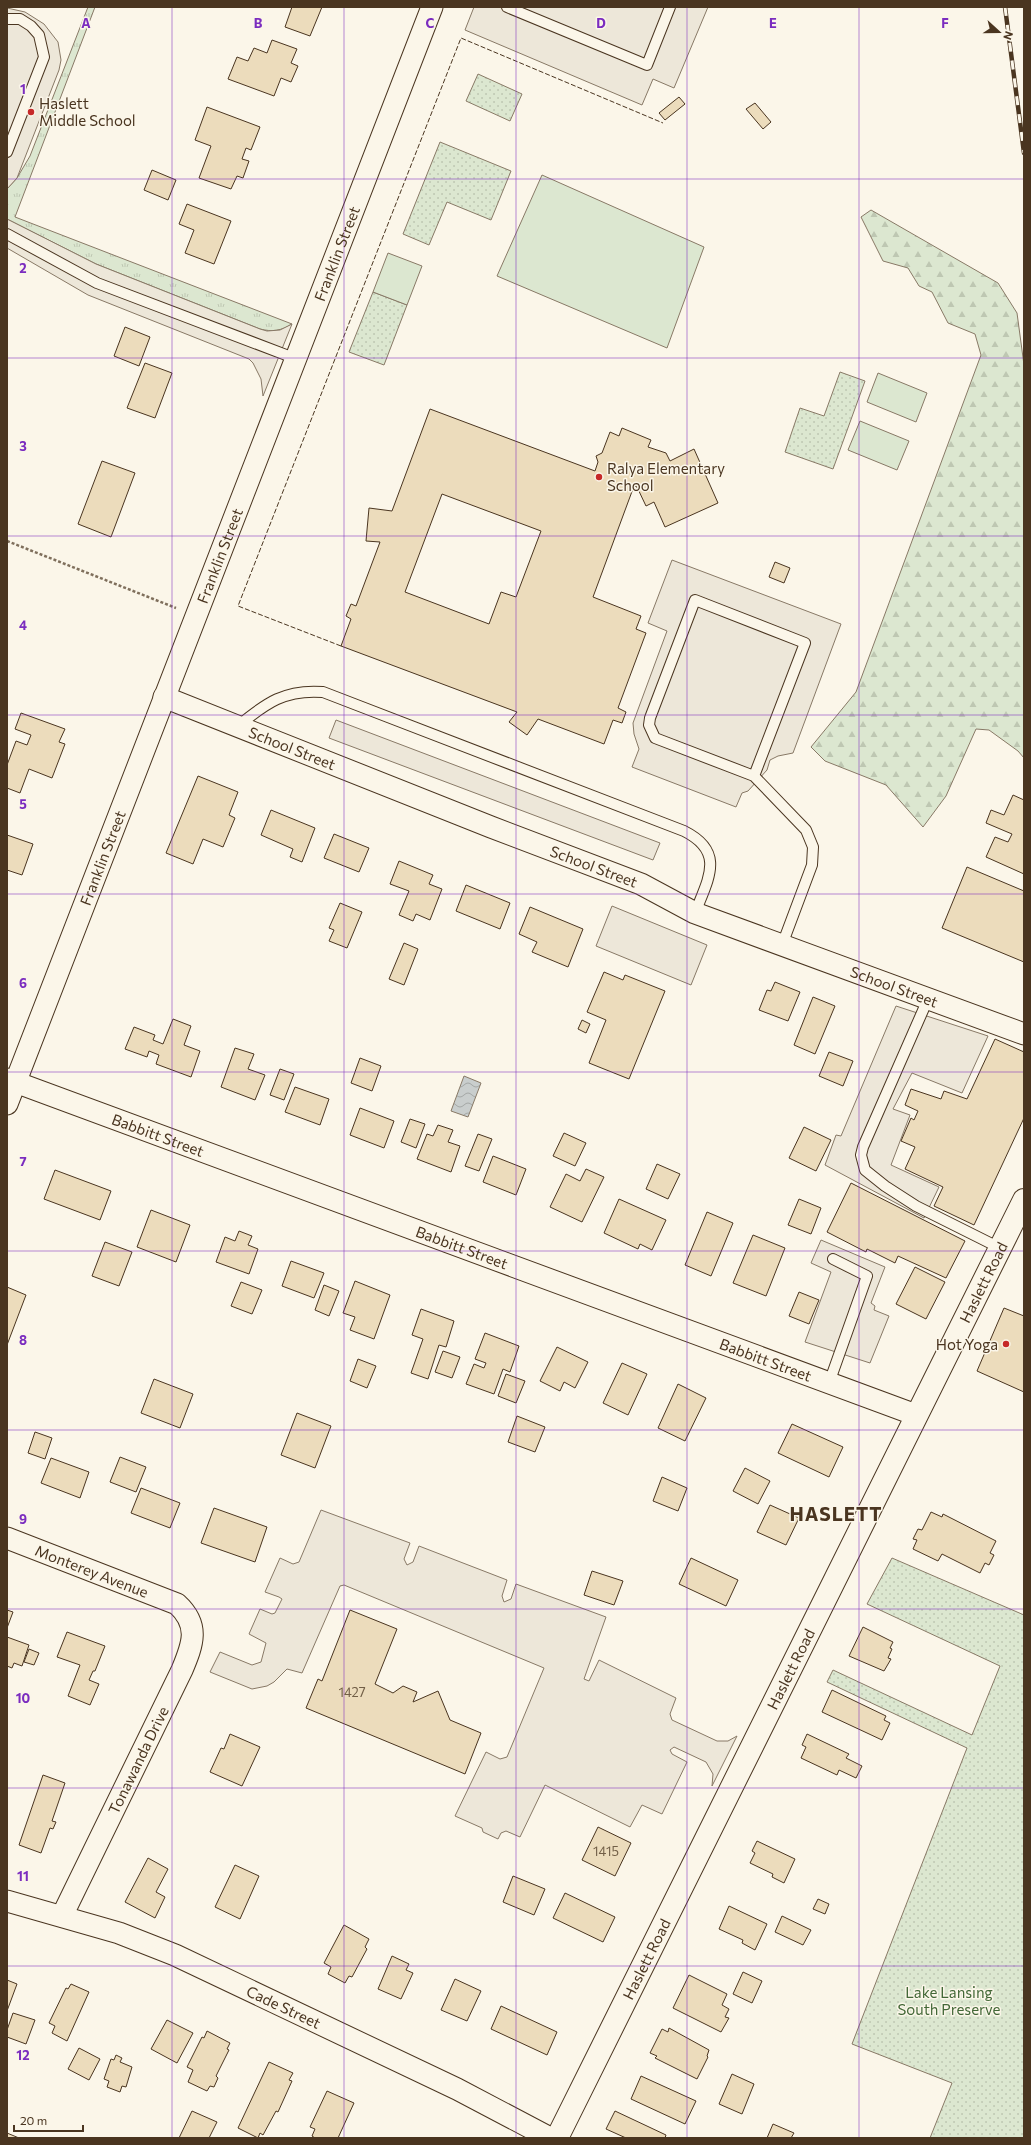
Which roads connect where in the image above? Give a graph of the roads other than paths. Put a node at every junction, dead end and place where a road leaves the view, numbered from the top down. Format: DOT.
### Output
graph roads {
  1 [pos="432,7"];
  2 [pos="507,7"];
  3 [pos="670,7"];
  4 [pos="7,18"];
  5 [pos="7,152"];
  6 [pos="7,234"];
  7 [pos="294,358"];
  8 [pos="164,696"];
  9 [pos="238,726"];
  10 [pos="754,776"];
  11 [pos="695,913"];
  12 [pos="782,945"];
  13 [pos="928,999"];
  14 [pos="1024,1034"];
  15 [pos="11,1080"];
  16 [pos="7,1104"];
  17 [pos="1024,1200"];
  18 [pos="1000,1248"];
  19 [pos="833,1259"];
  20 [pos="829,1383"];
  21 [pos="916,1415"];
  22 [pos="7,1538"];
  23 [pos="177,1604"];
  24 [pos="7,1901"];
  25 [pos="62,1916"];
  26 [pos="550,2138"];
  27 [pos="557,2138"];
  1 -- 7 [label="street, Franklin Street"];
  2 -- 3 [label="lane"];
  4 -- 5 [label="lane"];
  6 -- 7 [label="lane"];
  7 -- 8 [label="street, Franklin Street"];
  8 -- 9 [label="street, School Street"];
  8 -- 15 [label="street, Franklin Street"];
  9 -- 11 [label="street, School Street"];
  9 -- 11 [label="lane"];
  10 -- 10 [label="lane"];
  10 -- 12 [label="lane"];
  11 -- 12 [label="street, School Street"];
  12 -- 13 [label="street, School Street"];
  13 -- 14 [label="street, School Street"];
  13 -- 18 [label="lane"];
  15 -- 16 [label="street, Franklin Street"];
  15 -- 20 [label="street, Babbitt Street"];
  17 -- 18 [label="street, Haslett Road"];
  18 -- 21 [label="street, Haslett Road"];
  19 -- 20 [label="lane"];
  20 -- 21 [label="street, Babbitt Street"];
  21 -- 27 [label="street, Haslett Road"];
  22 -- 23 [label="street, Monterey Avenue"];
  23 -- 25 [label="street, Tonawanda Drive"];
  24 -- 25 [label="street, Cade Street"];
  25 -- 26 [label="street, Cade Street"];
}
